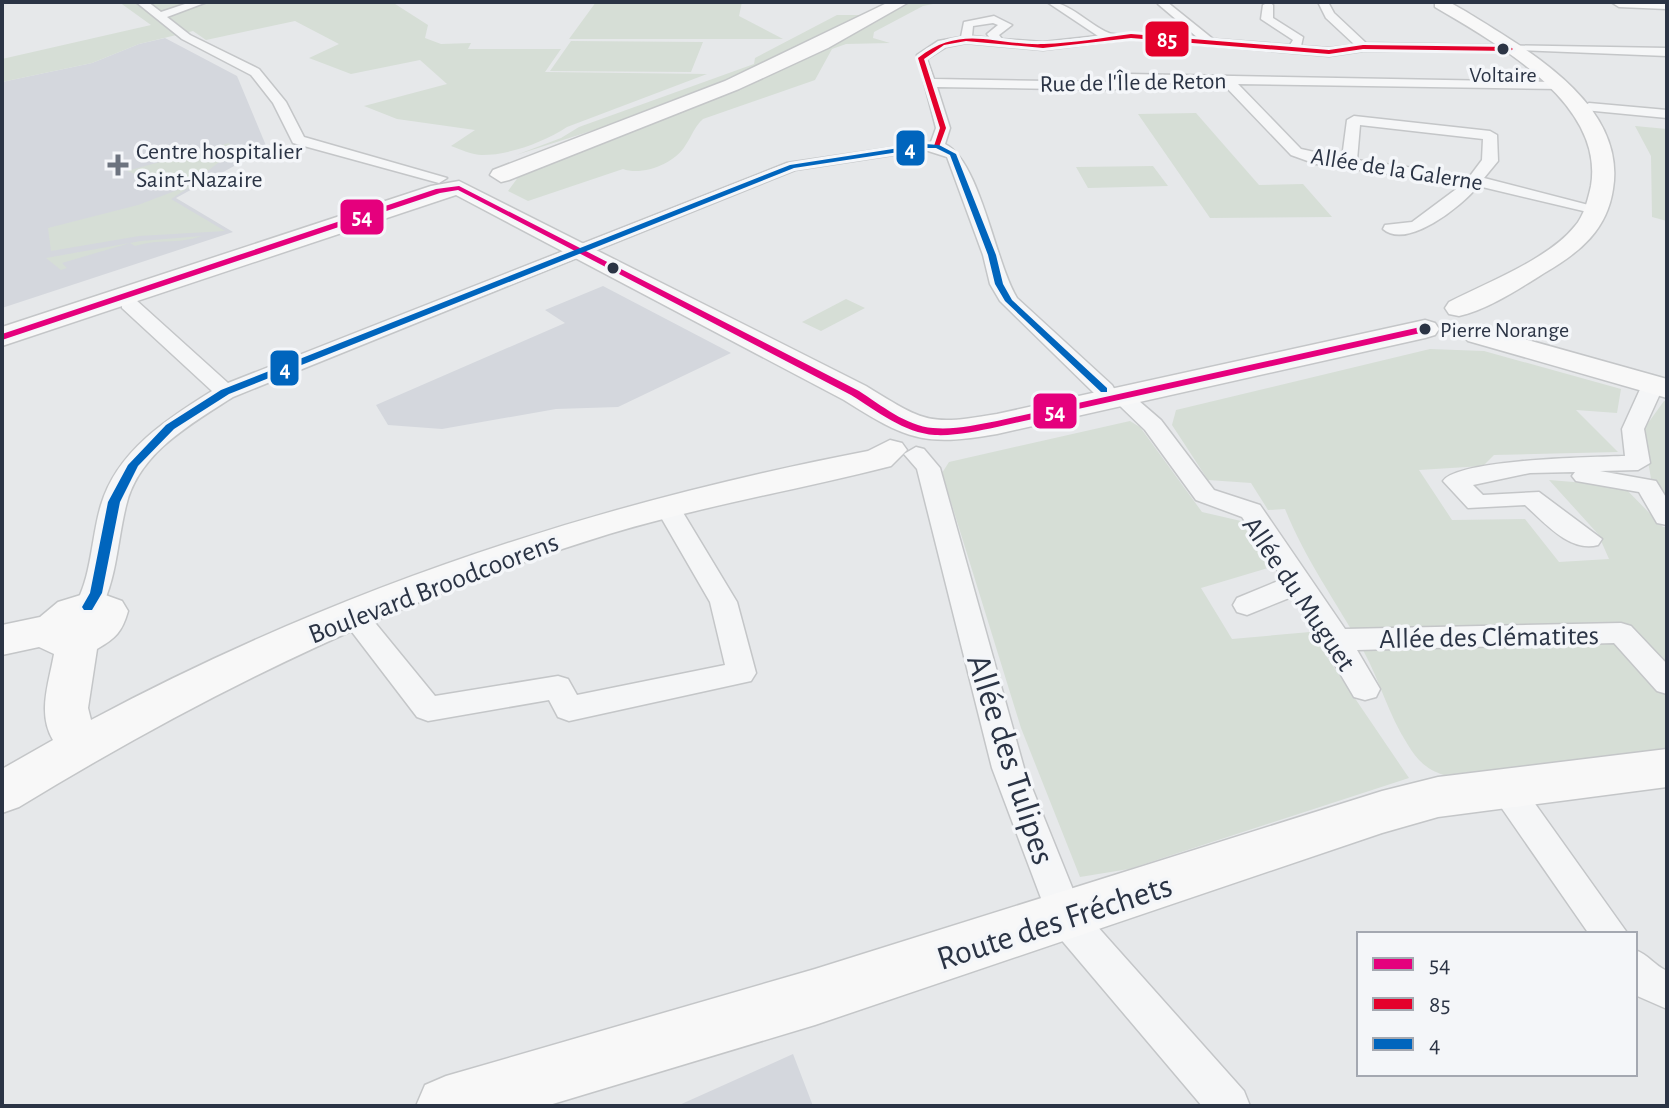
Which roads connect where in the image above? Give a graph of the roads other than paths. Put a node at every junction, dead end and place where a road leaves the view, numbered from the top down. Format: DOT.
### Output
graph roads {
  1 [pos="901,2"];
  2 [pos="1052,2"];
  3 [pos="1323,2"];
  4 [pos="1619,2"];
  5 [pos="196,3"];
  6 [pos="1435,3"];
  7 [pos="1471,3"];
  8 [pos="1163,4"];
  9 [pos="1667,4"];
  10 [pos="1268,5"];
  11 [pos="150,8"];
  12 [pos="881,8"];
  13 [pos="1107,37"];
  14 [pos="966,39"];
  15 [pos="1208,40"];
  16 [pos="1000,44"];
  17 [pos="1363,47"];
  18 [pos="1294,48"];
  19 [pos="1515,49"];
  20 [pos="1329,52"];
  21 [pos="1667,52"];
  22 [pos="1227,80"];
  23 [pos="928,83"];
  24 [pos="1385,83"];
  25 [pos="1557,86"];
  26 [pos="1589,107"];
  27 [pos="1667,114"];
  28 [pos="937,146"];
  29 [pos="1349,163"];
  30 [pos="1475,181"];
  31 [pos="472,183"];
  32 [pos="388,208"];
  33 [pos="1596,209"];
  34 [pos="1391,229"];
  35 [pos="582,250"];
  36 [pos="129,304"];
  37 [pos="1472,320"];
  38 [pos="2,328"];
  39 [pos="1426,328"];
  40 [pos="2,337"];
  41 [pos="2,347"];
  42 [pos="1660,387"];
  43 [pos="225,392"];
  44 [pos="1117,398"];
  45 [pos="908,435"];
  46 [pos="1638,463"];
  47 [pos="1530,466"];
  48 [pos="1500,473"];
  49 [pos="1647,486"];
  50 [pos="1530,497"];
  51 [pos="667,507"];
  52 [pos="1666,517"];
  53 [pos="1589,539"];
  54 [pos="1299,583"];
  55 [pos="1247,605"];
  56 [pos="353,615"];
  57 [pos="73,626"];
  58 [pos="2,640"];
  59 [pos="1337,640"];
  60 [pos="1667,683"];
  61 [pos="1365,689"];
  62 [pos="78,735"];
  63 [pos="2,763"];
  64 [pos="1667,768"];
  65 [pos="1505,787"];
  66 [pos="2,793"];
  67 [pos="1066,918"];
  68 [pos="1609,932"];
  69 [pos="446,1106"];
  70 [pos="1229,1106"];
  1 -- 12 [label="street"];
  2 -- 13 [label="street"];
  3 -- 17 [label="street"];
  4 -- 9 [label="street"];
  5 -- 11 [label="street"];
  6 -- 7 [label="street"];
  6 -- 19 [label="street"];
  7 -- 19 [label="street"];
  8 -- 15 [label="street"];
  10 -- 18 [label="street"];
  11 -- 31 [label="street"];
  12 -- 31 [label="street"];
  13 -- 15 [label="street"];
  13 -- 16 [label="street"];
  14 -- 16 [label="street"];
  14 -- 16 [label="street"];
  14 -- 23 [label="street"];
  15 -- 18 [label="street"];
  17 -- 19 [label="street"];
  17 -- 20 [label="street"];
  18 -- 20 [label="street"];
  19 -- 21 [label="street"];
  19 -- 25 [label="street"];
  19 -- 26 [label="street"];
  20 -- 24 [label="street"];
  22 -- 23 [label="street, Rue de l'Île de Reton"];
  22 -- 24 [label="street, Rue de l'Île de Reton"];
  22 -- 29 [label="street, Allée de la Galerne"];
  23 -- 28 [label="street"];
  24 -- 25 [label="street, Rue de l'Île de Reton"];
  25 -- 33 [label="street"];
  26 -- 27 [label="street"];
  26 -- 37 [label="street"];
  28 -- 35 [label="street"];
  28 -- 44 [label="street, Allée du Muguet"];
  29 -- 30 [label="street, Allée de la Galerne"];
  29 -- 30 [label="street"];
  30 -- 33 [label="street, Allée de la Galerne"];
  30 -- 34 [label="street"];
  31 -- 32 [label="street"];
  31 -- 35 [label="street"];
  32 -- 36 [label="street"];
  32 -- 38 [label="street"];
  32 -- 40 [label="street"];
  33 -- 37 [label="street"];
  35 -- 43 [label="street"];
  35 -- 45 [label="street"];
  36 -- 41 [label="street"];
  36 -- 43 [label="street"];
  37 -- 39 [label="street"];
  37 -- 42 [label="street"];
  39 -- 44 [label="street"];
  39 -- 45 [label="street"];
  42 -- 46 [label="street"];
  43 -- 57 [label="street"];
  44 -- 45 [label="street"];
  44 -- 54 [label="street, Allée du Muguet"];
  45 -- 51 [label="street, Boulevard Broodcoorens"];
  45 -- 62 [label="street"];
  45 -- 67 [label="street, Allée des Tulipes"];
  46 -- 47 [label="street"];
  46 -- 49 [label="street"];
  47 -- 48 [label="street"];
  47 -- 49 [label="street"];
  48 -- 50 [label="street"];
  48 -- 50 [label="street"];
  49 -- 52 [label="street"];
  50 -- 53 [label="street"];
  51 -- 56 [label="street, Boulevard Broodcoorens"];
  51 -- 56 [label="street"];
  54 -- 55 [label="street"];
  54 -- 59 [label="street, Allée du Muguet"];
  56 -- 62 [label="street, Boulevard Broodcoorens"];
  57 -- 58 [label="street"];
  57 -- 62 [label="street"];
  59 -- 60 [label="street, Allée des Clématites"];
  59 -- 61 [label="street, Allée du Muguet"];
  62 -- 63 [label="street"];
  62 -- 66 [label="street, Boulevard Broodcoorens"];
  64 -- 65 [label="street, Route des Fréchets"];
  65 -- 67 [label="street, Route des Fréchets"];
  65 -- 68 [label="street"];
  67 -- 69 [label="street, Route des Fréchets"];
  67 -- 70 [label="street, Allée des Tulipes"];
}
